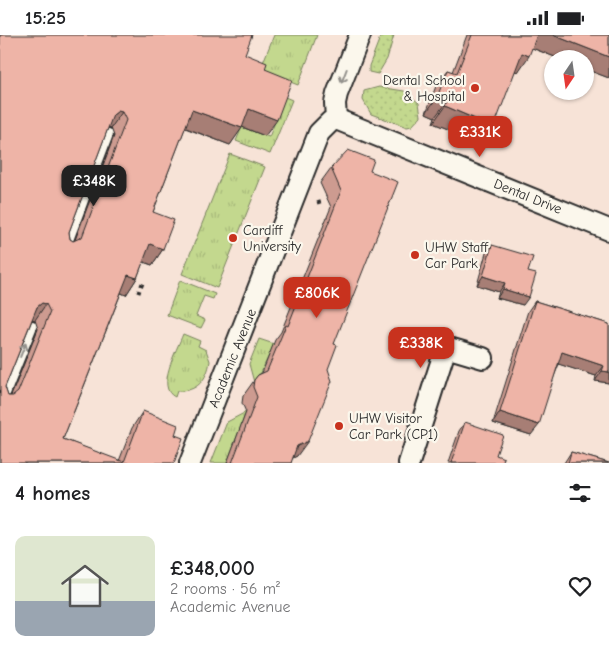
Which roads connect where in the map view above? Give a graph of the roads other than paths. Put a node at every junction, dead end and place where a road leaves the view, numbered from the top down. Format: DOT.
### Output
graph roads {
  1 [pos="360,35"];
  2 [pos="336,119"];
  3 [pos="108,134"];
  4 [pos="609,230"];
  5 [pos="64,251"];
  6 [pos="32,326"];
  7 [pos="483,358"];
  8 [pos="0,406"];
  9 [pos="190,463"];
  10 [pos="409,463"];
  1 -- 2 [label="street, one-way"];
  2 -- 4 [label="street, Dental Drive"];
  2 -- 9 [label="street, Academic Avenue"];
  3 -- 5 [label="lane"];
  8 -- 6 [label="lane, one-way"];
  7 -- 10 [label="street"];
}
